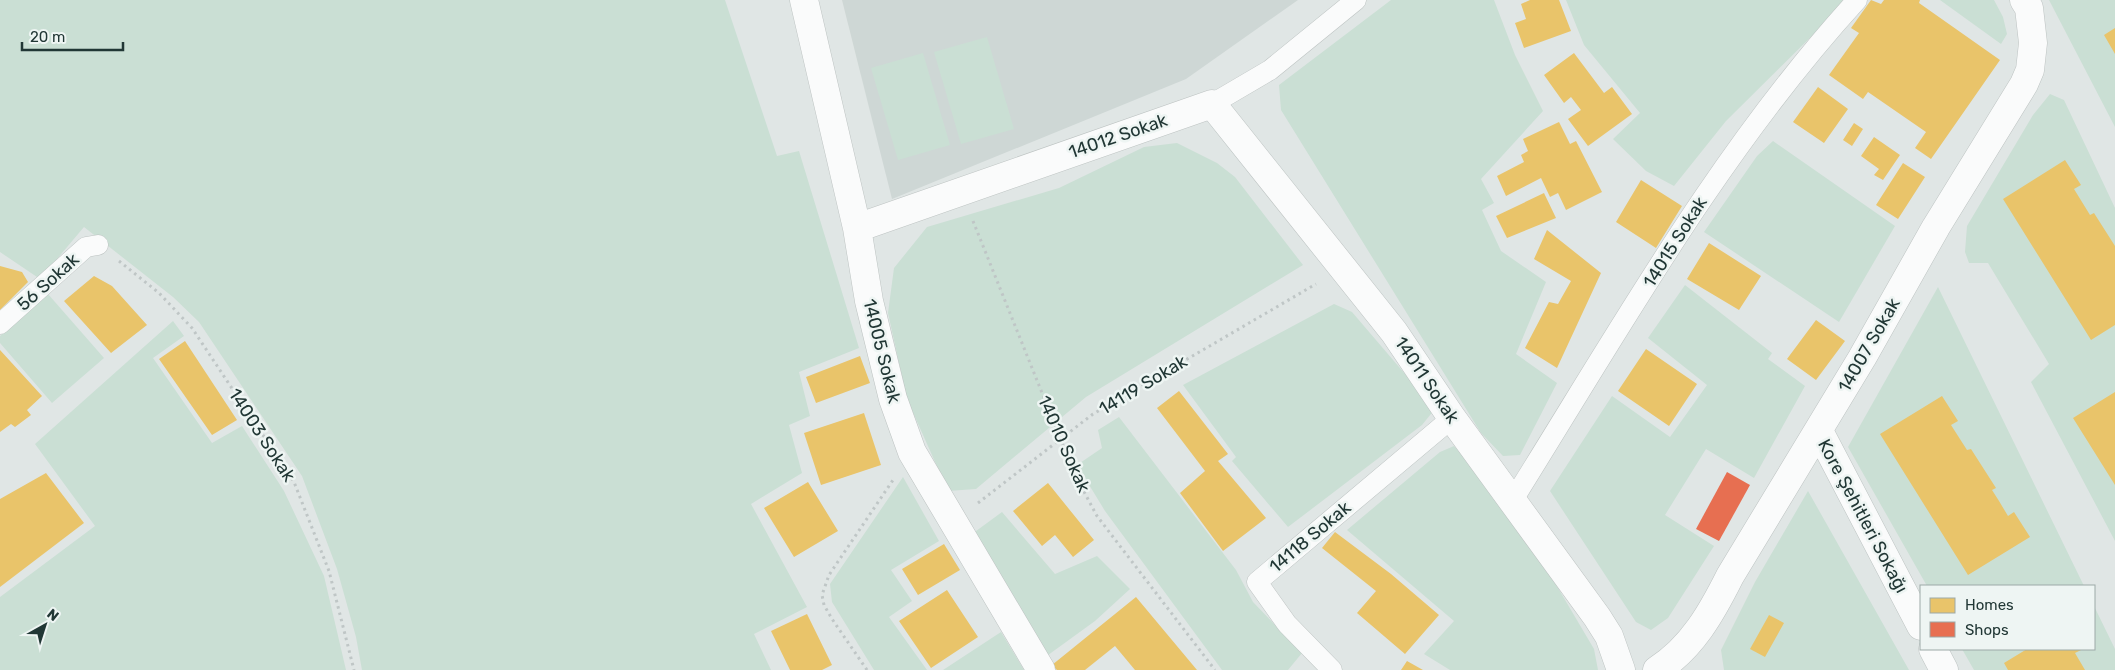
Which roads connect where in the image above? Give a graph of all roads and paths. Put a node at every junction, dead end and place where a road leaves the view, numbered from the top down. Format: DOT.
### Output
graph roads {
  1 [pos="804,0"];
  2 [pos="1356,0"];
  3 [pos="1856,0"];
  4 [pos="2024,0"];
  5 [pos="1212,104"];
  6 [pos="961,190"];
  7 [pos="857,228"];
  8 [pos="98,245"];
  9 [pos="1344,267"];
  10 [pos="0,324"];
  11 [pos="1452,418"];
  12 [pos="1819,431"];
  13 [pos="1061,441"];
  14 [pos="912,452"];
  15 [pos="1513,500"];
  16 [pos="953,521"];
  17 [pos="1920,624"];
  18 [pos="1934,650"];
  19 [pos="354,670"];
  20 [pos="867,670"];
  21 [pos="1041,670"];
  22 [pos="1215,670"];
  23 [pos="1332,670"];
  24 [pos="1621,670"];
  25 [pos="1657,670"];
  26 [pos="1944,670"];
  1 -- 7 [label="street, 14005 Sokak"];
  2 -- 5 [label="lane, 14012 Sokak"];
  3 -- 15 [label="lane, 14015 Sokak"];
  4 -- 12 [label="street, 14007 Sokak"];
  5 -- 6 [label="street, 14012 Sokak"];
  5 -- 9 [label="street, 14011 Sokak"];
  6 -- 7 [label="street, 14012 Sokak"];
  6 -- 13 [label="path, 14010 Sokak"];
  7 -- 14 [label="street, 14005 Sokak"];
  8 -- 10 [label="lane, 56 Sokak"];
  8 -- 19 [label="path, 14003 Sokak"];
  9 -- 11 [label="street, 14011 Sokak"];
  9 -- 13 [label="path, 14119 Sokak"];
  11 -- 15 [label="street, 14011 Sokak"];
  11 -- 23 [label="lane, 14118 Sokak"];
  12 -- 17 [label="street, Kore Şehitleri Sokağı"];
  12 -- 25 [label="street, 14007 Sokak"];
  13 -- 16 [label="path, 14119 Sokak"];
  13 -- 22 [label="path, 14010 Sokak"];
  14 -- 16 [label="street, 14005 Sokak"];
  14 -- 20 [label="path"];
  15 -- 24 [label="street, 14011 Sokak"];
  16 -- 21 [label="street, 14005 Sokak"];
  18 -- 26 [label="street"];
}
